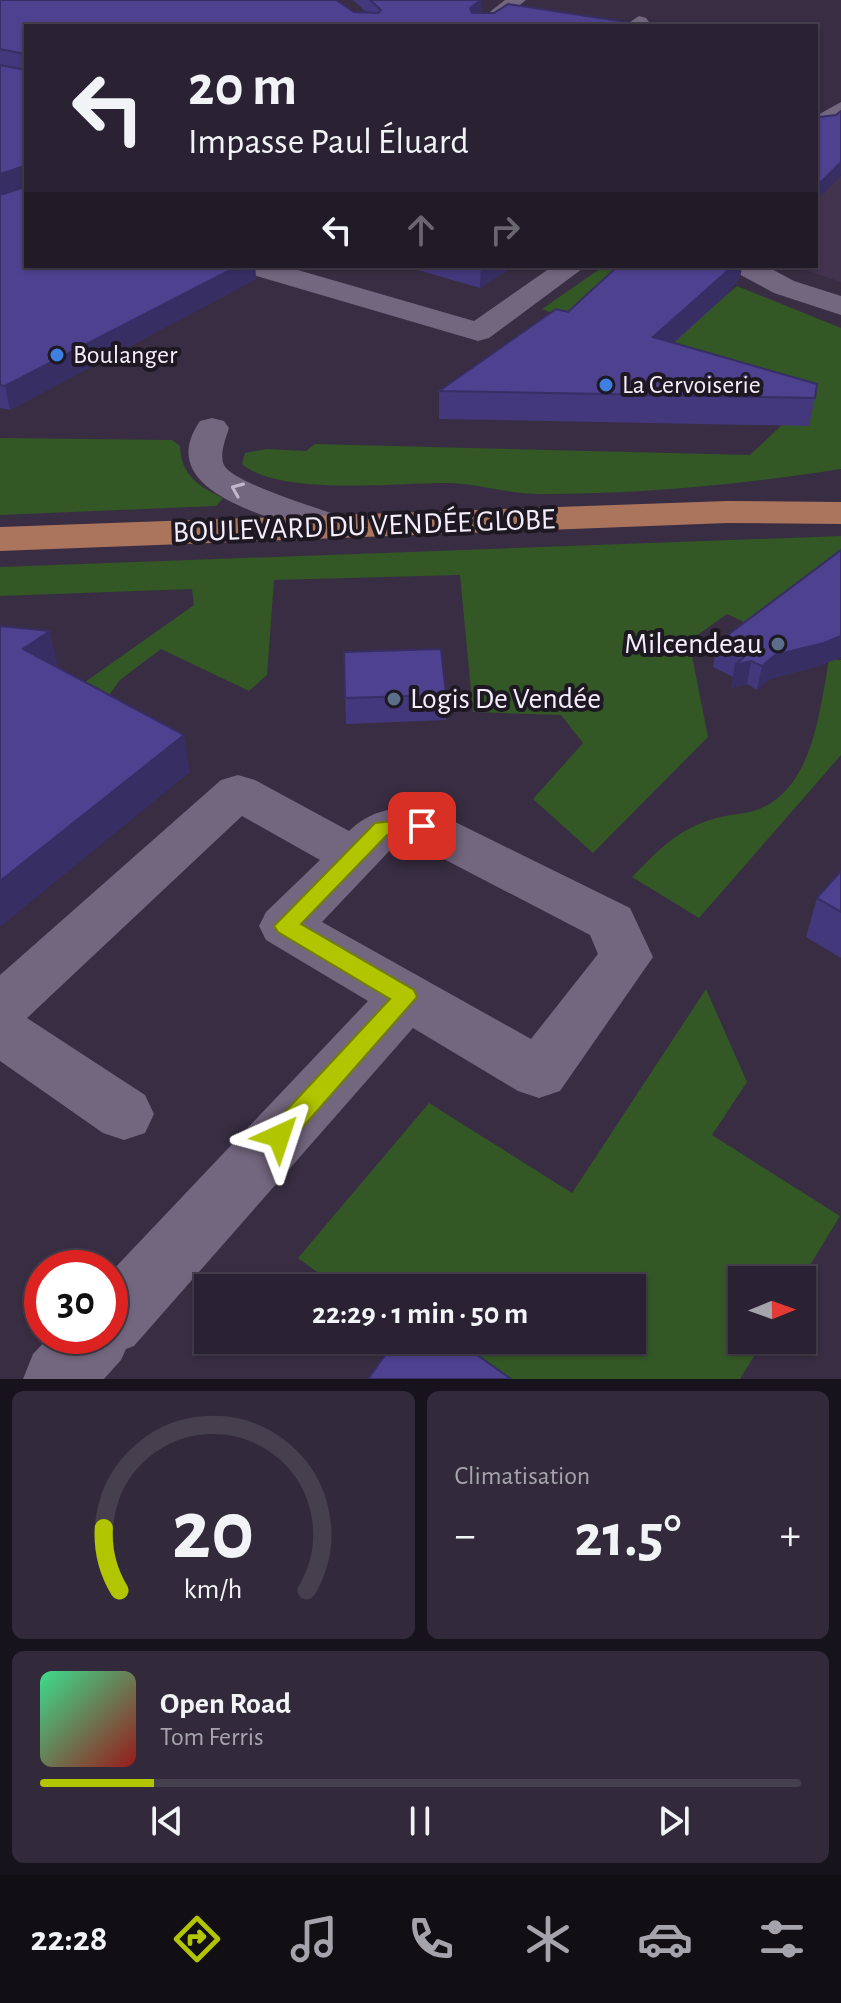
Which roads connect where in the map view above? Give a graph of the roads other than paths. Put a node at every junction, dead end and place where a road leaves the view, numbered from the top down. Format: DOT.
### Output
graph roads {
  1 [pos="517,0"];
  2 [pos="485,24"];
  3 [pos="841,109"];
  4 [pos="818,123"];
  5 [pos="260,268"];
  6 [pos="569,268"];
  7 [pos="749,268"];
  8 [pos="841,306"];
  9 [pos="212,428"];
  10 [pos="841,493"];
  11 [pos="727,512"];
  12 [pos="841,513"];
  13 [pos="336,527"];
  14 [pos="0,539"];
  15 [pos="354,856"];
  16 [pos="406,997"];
  17 [pos="0,1009"];
  18 [pos="0,1030"];
  19 [pos="124,1114"];
  20 [pos="128,1302"];
  21 [pos="81,1354"];
  22 [pos="58,1379"];
  1 -- 2 [label="street"];
  3 -- 4 [label="street"];
  5 -- 6 [label="street"];
  7 -- 8 [label="street"];
  13 -- 9 [label="street, one-way"];
  10 -- 11 [label="main road, BOULEVARD DU VENDÉE GLOBE"];
  11 -- 12 [label="main road, BOULEVARD DU VENDÉE GLOBE"];
  11 -- 13 [label="main road, BOULEVARD DU VENDÉE GLOBE"];
  13 -- 14 [label="main road, BOULEVARD DU VENDÉE GLOBE"];
  15 -- 16 [label="street"];
  15 -- 16 [label="street"];
  15 -- 17 [label="street"];
  16 -- 20 [label="street"];
  18 -- 19 [label="street"];
  21 -- 22 [label="street"];
}
